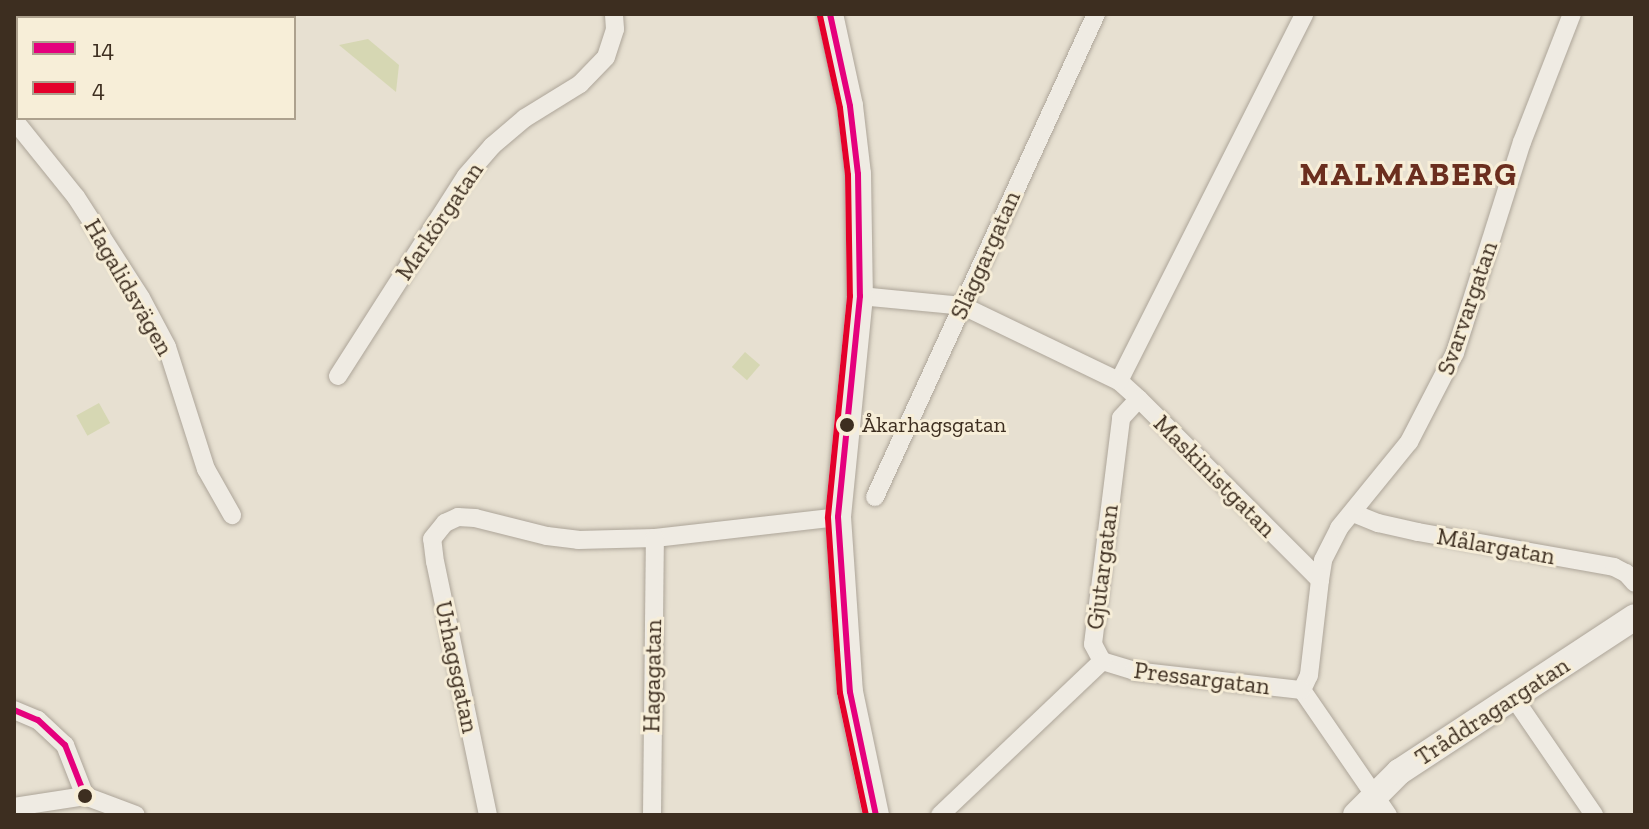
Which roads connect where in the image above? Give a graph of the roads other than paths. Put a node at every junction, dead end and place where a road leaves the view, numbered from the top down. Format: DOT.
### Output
graph roads {
  1 [pos="614,14"];
  2 [pos="830,14"];
  3 [pos="1096,14"];
  4 [pos="1304,14"];
  5 [pos="1572,14"];
  6 [pos="14,120"];
  7 [pos="860,296"];
  8 [pos="963,306"];
  9 [pos="338,376"];
  10 [pos="1119,381"];
  11 [pos="1139,399"];
  12 [pos="875,497"];
  13 [pos="1353,513"];
  14 [pos="232,515"];
  15 [pos="838,517"];
  16 [pos="655,538"];
  17 [pos="1320,580"];
  18 [pos="1635,583"];
  19 [pos="1635,617"];
  20 [pos="1102,661"];
  21 [pos="1302,690"];
  22 [pos="1514,698"];
  23 [pos="14,710"];
  24 [pos="85,796"];
  25 [pos="1382,805"];
  26 [pos="14,807"];
  27 [pos="136,815"];
  28 [pos="488,815"];
  29 [pos="652,815"];
  30 [pos="876,815"];
  31 [pos="940,815"];
  32 [pos="1356,815"];
  33 [pos="1594,815"];
  1 -- 9 [label="street, Markörgatan"];
  2 -- 7 [label="main road"];
  3 -- 8 [label="street, Släggargatan"];
  4 -- 10 [label="street"];
  5 -- 13 [label="street, Svarvargatan"];
  6 -- 14 [label="street, Hagalidsvägen"];
  7 -- 8 [label="street, Maskinistgatan"];
  7 -- 15 [label="main road"];
  8 -- 10 [label="street, Maskinistgatan"];
  8 -- 12 [label="street, Släggargatan"];
  10 -- 11 [label="street, Maskinistgatan"];
  11 -- 17 [label="street, Maskinistgatan"];
  11 -- 20 [label="street, Gjutargatan"];
  13 -- 17 [label="street, Svarvargatan"];
  13 -- 18 [label="street, Målargatan"];
  15 -- 16 [label="street"];
  15 -- 30 [label="main road"];
  16 -- 28 [label="street, Urhagsgatan"];
  16 -- 29 [label="street, Hagagatan"];
  17 -- 21 [label="street"];
  19 -- 22 [label="main road, Tråddragargatan"];
  20 -- 21 [label="street, Pressargatan"];
  20 -- 31 [label="street, Gjutargatan"];
  21 -- 25 [label="street"];
  22 -- 25 [label="main road, Tråddragargatan"];
  22 -- 33 [label="street"];
  23 -- 24 [label="street"];
  24 -- 26 [label="street"];
  24 -- 27 [label="street"];
  25 -- 32 [label="main road, Tråddragargatan"];
}
